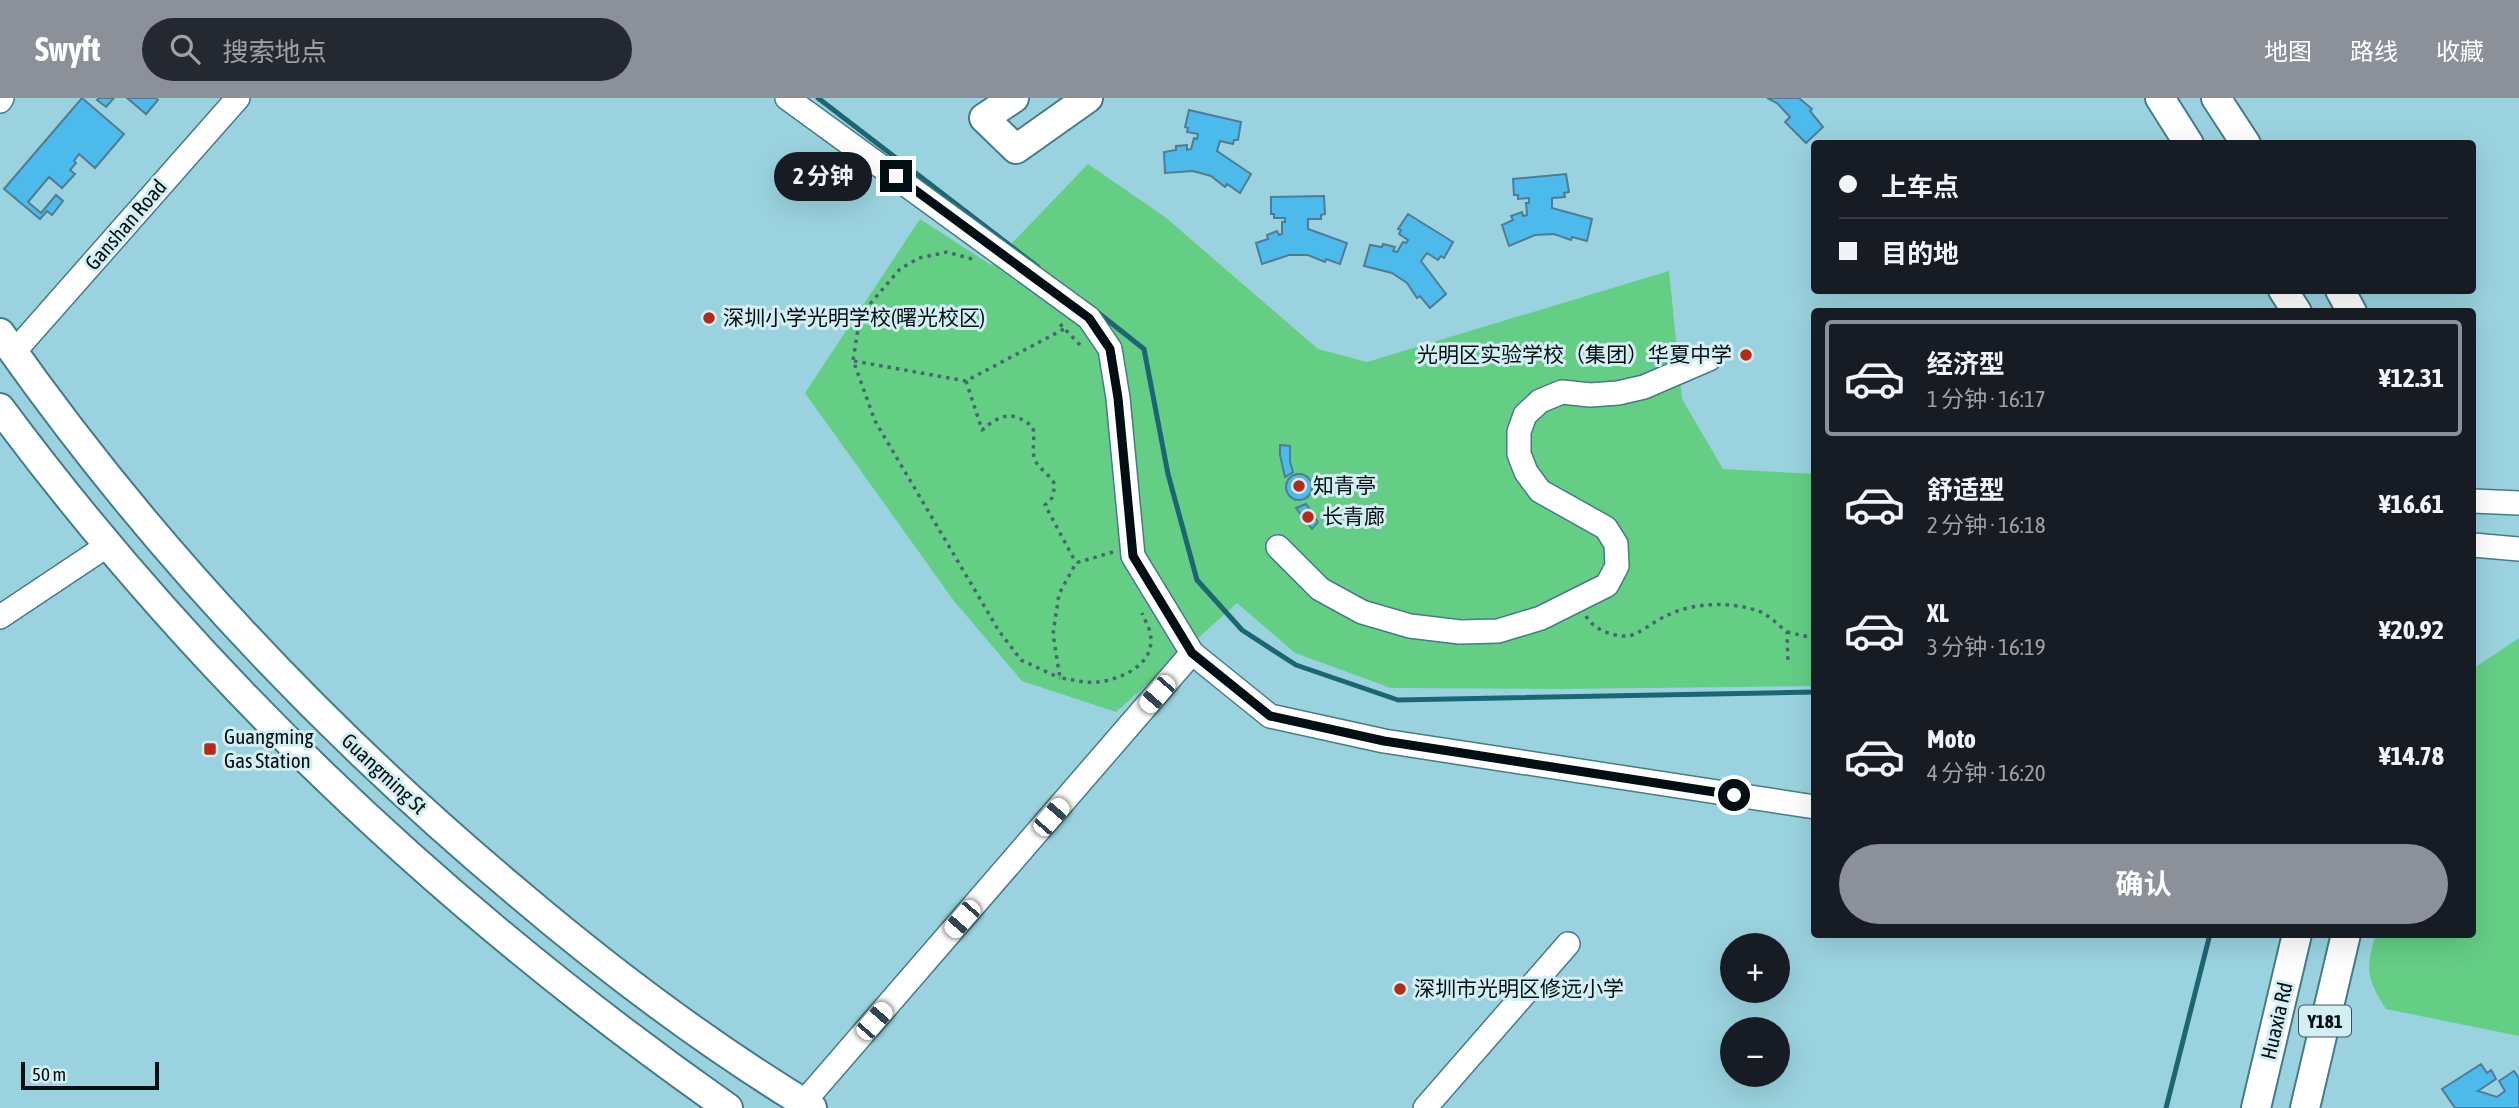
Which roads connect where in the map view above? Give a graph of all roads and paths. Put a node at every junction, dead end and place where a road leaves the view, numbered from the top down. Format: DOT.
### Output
graph roads {
  1 [pos="238,98"];
  2 [pos="787,98"];
  3 [pos="1014,98"];
  4 [pos="1088,98"];
  5 [pos="2160,98"];
  6 [pos="2217,98"];
  7 [pos="2186,140"];
  8 [pos="2243,140"];
  9 [pos="975,260"];
  10 [pos="1058,322"];
  11 [pos="1064,328"];
  12 [pos="7,343"];
  13 [pos="1087,351"];
  14 [pos="1709,359"];
  15 [pos="853,360"];
  16 [pos="966,381"];
  17 [pos="0,408"];
  18 [pos="2476,501"];
  19 [pos="2519,503"];
  20 [pos="108,545"];
  21 [pos="2476,545"];
  22 [pos="1132,547"];
  23 [pos="1278,547"];
  24 [pos="2519,549"];
  25 [pos="1076,563"];
  26 [pos="1578,601"];
  27 [pos="1141,611"];
  28 [pos="0,617"];
  29 [pos="1787,632"];
  30 [pos="1811,635"];
  31 [pos="1192,653"];
  32 [pos="1788,663"];
  33 [pos="1060,678"];
  34 [pos="1811,806"];
  35 [pos="2296,938"];
  36 [pos="2345,938"];
  37 [pos="1567,944"];
  38 [pos="807,1105"];
  39 [pos="728,1108"];
  40 [pos="1425,1108"];
  41 [pos="2256,1108"];
  42 [pos="2305,1108"];
  1 -- 12 [label="street, Ganshan Road"];
  2 -- 22 [label="street"];
  3 -- 4 [label="main road"];
  5 -- 7 [label="main road"];
  6 -- 8 [label="main road"];
  9 -- 15 [label="path"];
  10 -- 11 [label="path"];
  11 -- 13 [label="path"];
  11 -- 16 [label="path"];
  12 -- 38 [label="main road, Guangming St"];
  14 -- 26 [label="street"];
  15 -- 16 [label="path"];
  15 -- 33 [label="path"];
  16 -- 25 [label="path"];
  17 -- 20 [label="main road, Guangming St"];
  18 -- 19 [label="street"];
  20 -- 28 [label="street"];
  20 -- 39 [label="main road, Guangming St"];
  21 -- 24 [label="street"];
  22 -- 25 [label="path"];
  22 -- 31 [label="street"];
  23 -- 26 [label="street"];
  25 -- 33 [label="path"];
  26 -- 29 [label="path"];
  27 -- 33 [label="path"];
  29 -- 30 [label="path"];
  29 -- 32 [label="path"];
  31 -- 34 [label="street"];
  31 -- 38 [label="street"];
  35 -- 41 [label="main road, Huaxia Rd / Y181"];
  36 -- 42 [label="main road, Y181"];
  37 -- 40 [label="street"];
}
